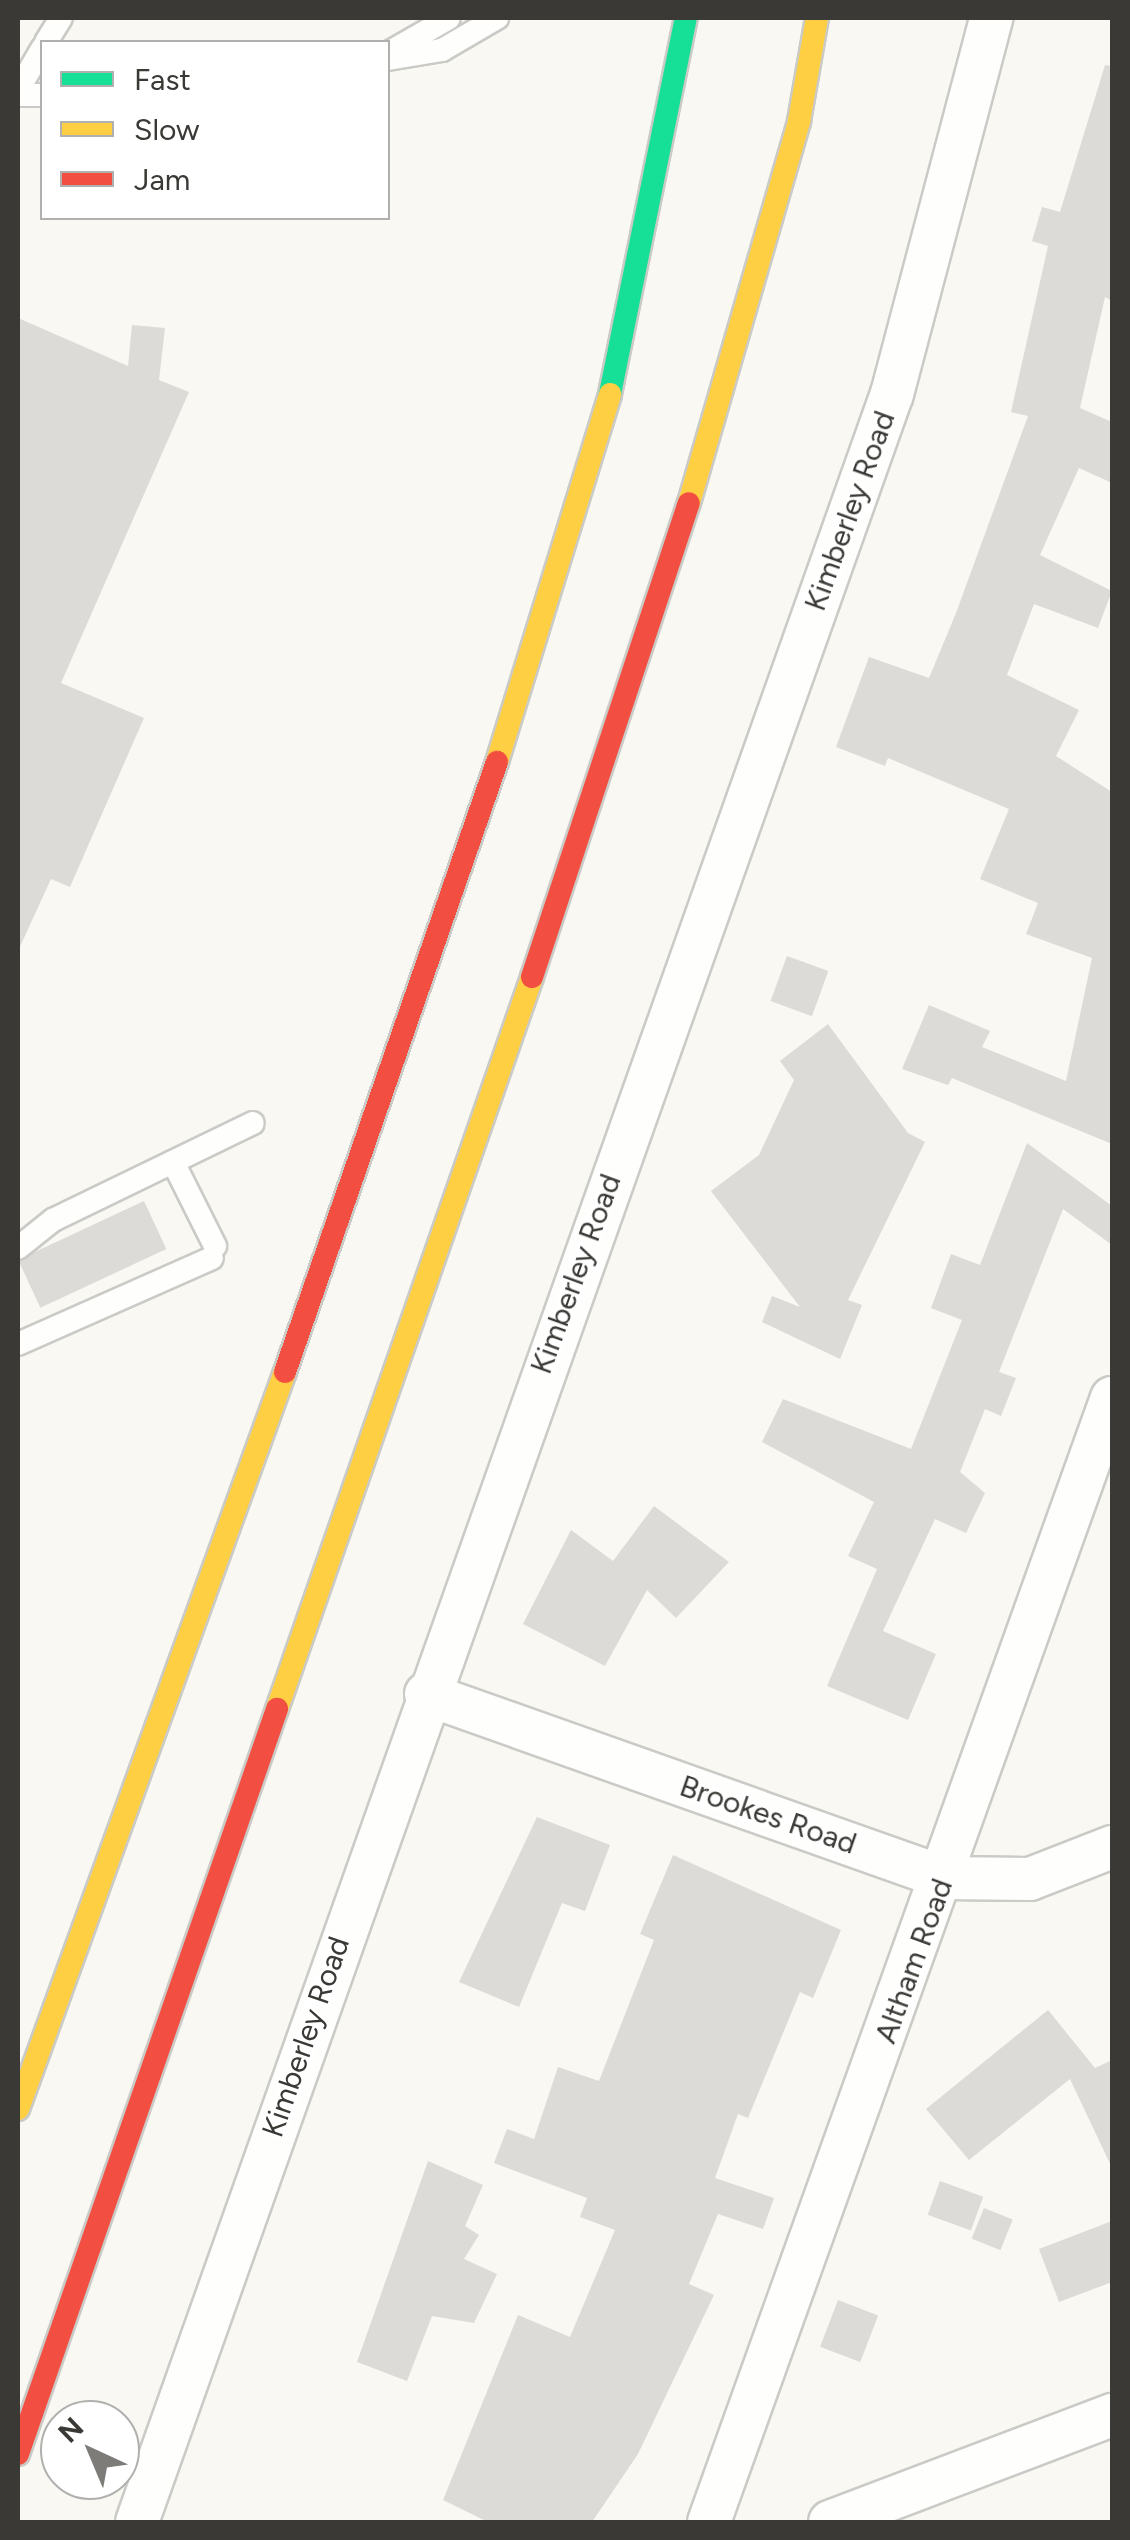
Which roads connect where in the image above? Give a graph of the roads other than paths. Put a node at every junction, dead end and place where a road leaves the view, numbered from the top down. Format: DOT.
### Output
graph roads {
  1 [pos="61,18"];
  2 [pos="449,18"];
  3 [pos="497,18"];
  4 [pos="686,18"];
  5 [pos="818,18"];
  6 [pos="991,18"];
  7 [pos="48,40"];
  8 [pos="40,53"];
  9 [pos="390,55"];
  10 [pos="390,56"];
  11 [pos="18,93"];
  12 [pos="253,1124"];
  13 [pos="173,1162"];
  14 [pos="18,1248"];
  15 [pos="18,1344"];
  16 [pos="1112,1398"];
  17 [pos="426,1694"];
  18 [pos="1112,1847"];
  19 [pos="945,1878"];
  20 [pos="18,2109"];
  21 [pos="1112,2415"];
  22 [pos="18,2454"];
  23 [pos="137,2522"];
  24 [pos="710,2522"];
  25 [pos="830,2522"];
  1 -- 7 [label="lane"];
  2 -- 9 [label="lane"];
  3 -- 10 [label="lane"];
  4 -- 20 [label="highway"];
  5 -- 22 [label="highway"];
  6 -- 17 [label="street, Kimberley Road"];
  8 -- 11 [label="lane"];
  12 -- 13 [label="lane"];
  13 -- 14 [label="lane"];
  13 -- 15 [label="lane"];
  16 -- 19 [label="street, Altham Road"];
  17 -- 19 [label="street, Brookes Road"];
  17 -- 23 [label="street, Kimberley Road"];
  18 -- 19 [label="street, Brookes Road"];
  19 -- 24 [label="street, Altham Road"];
  21 -- 25 [label="street"];
}
